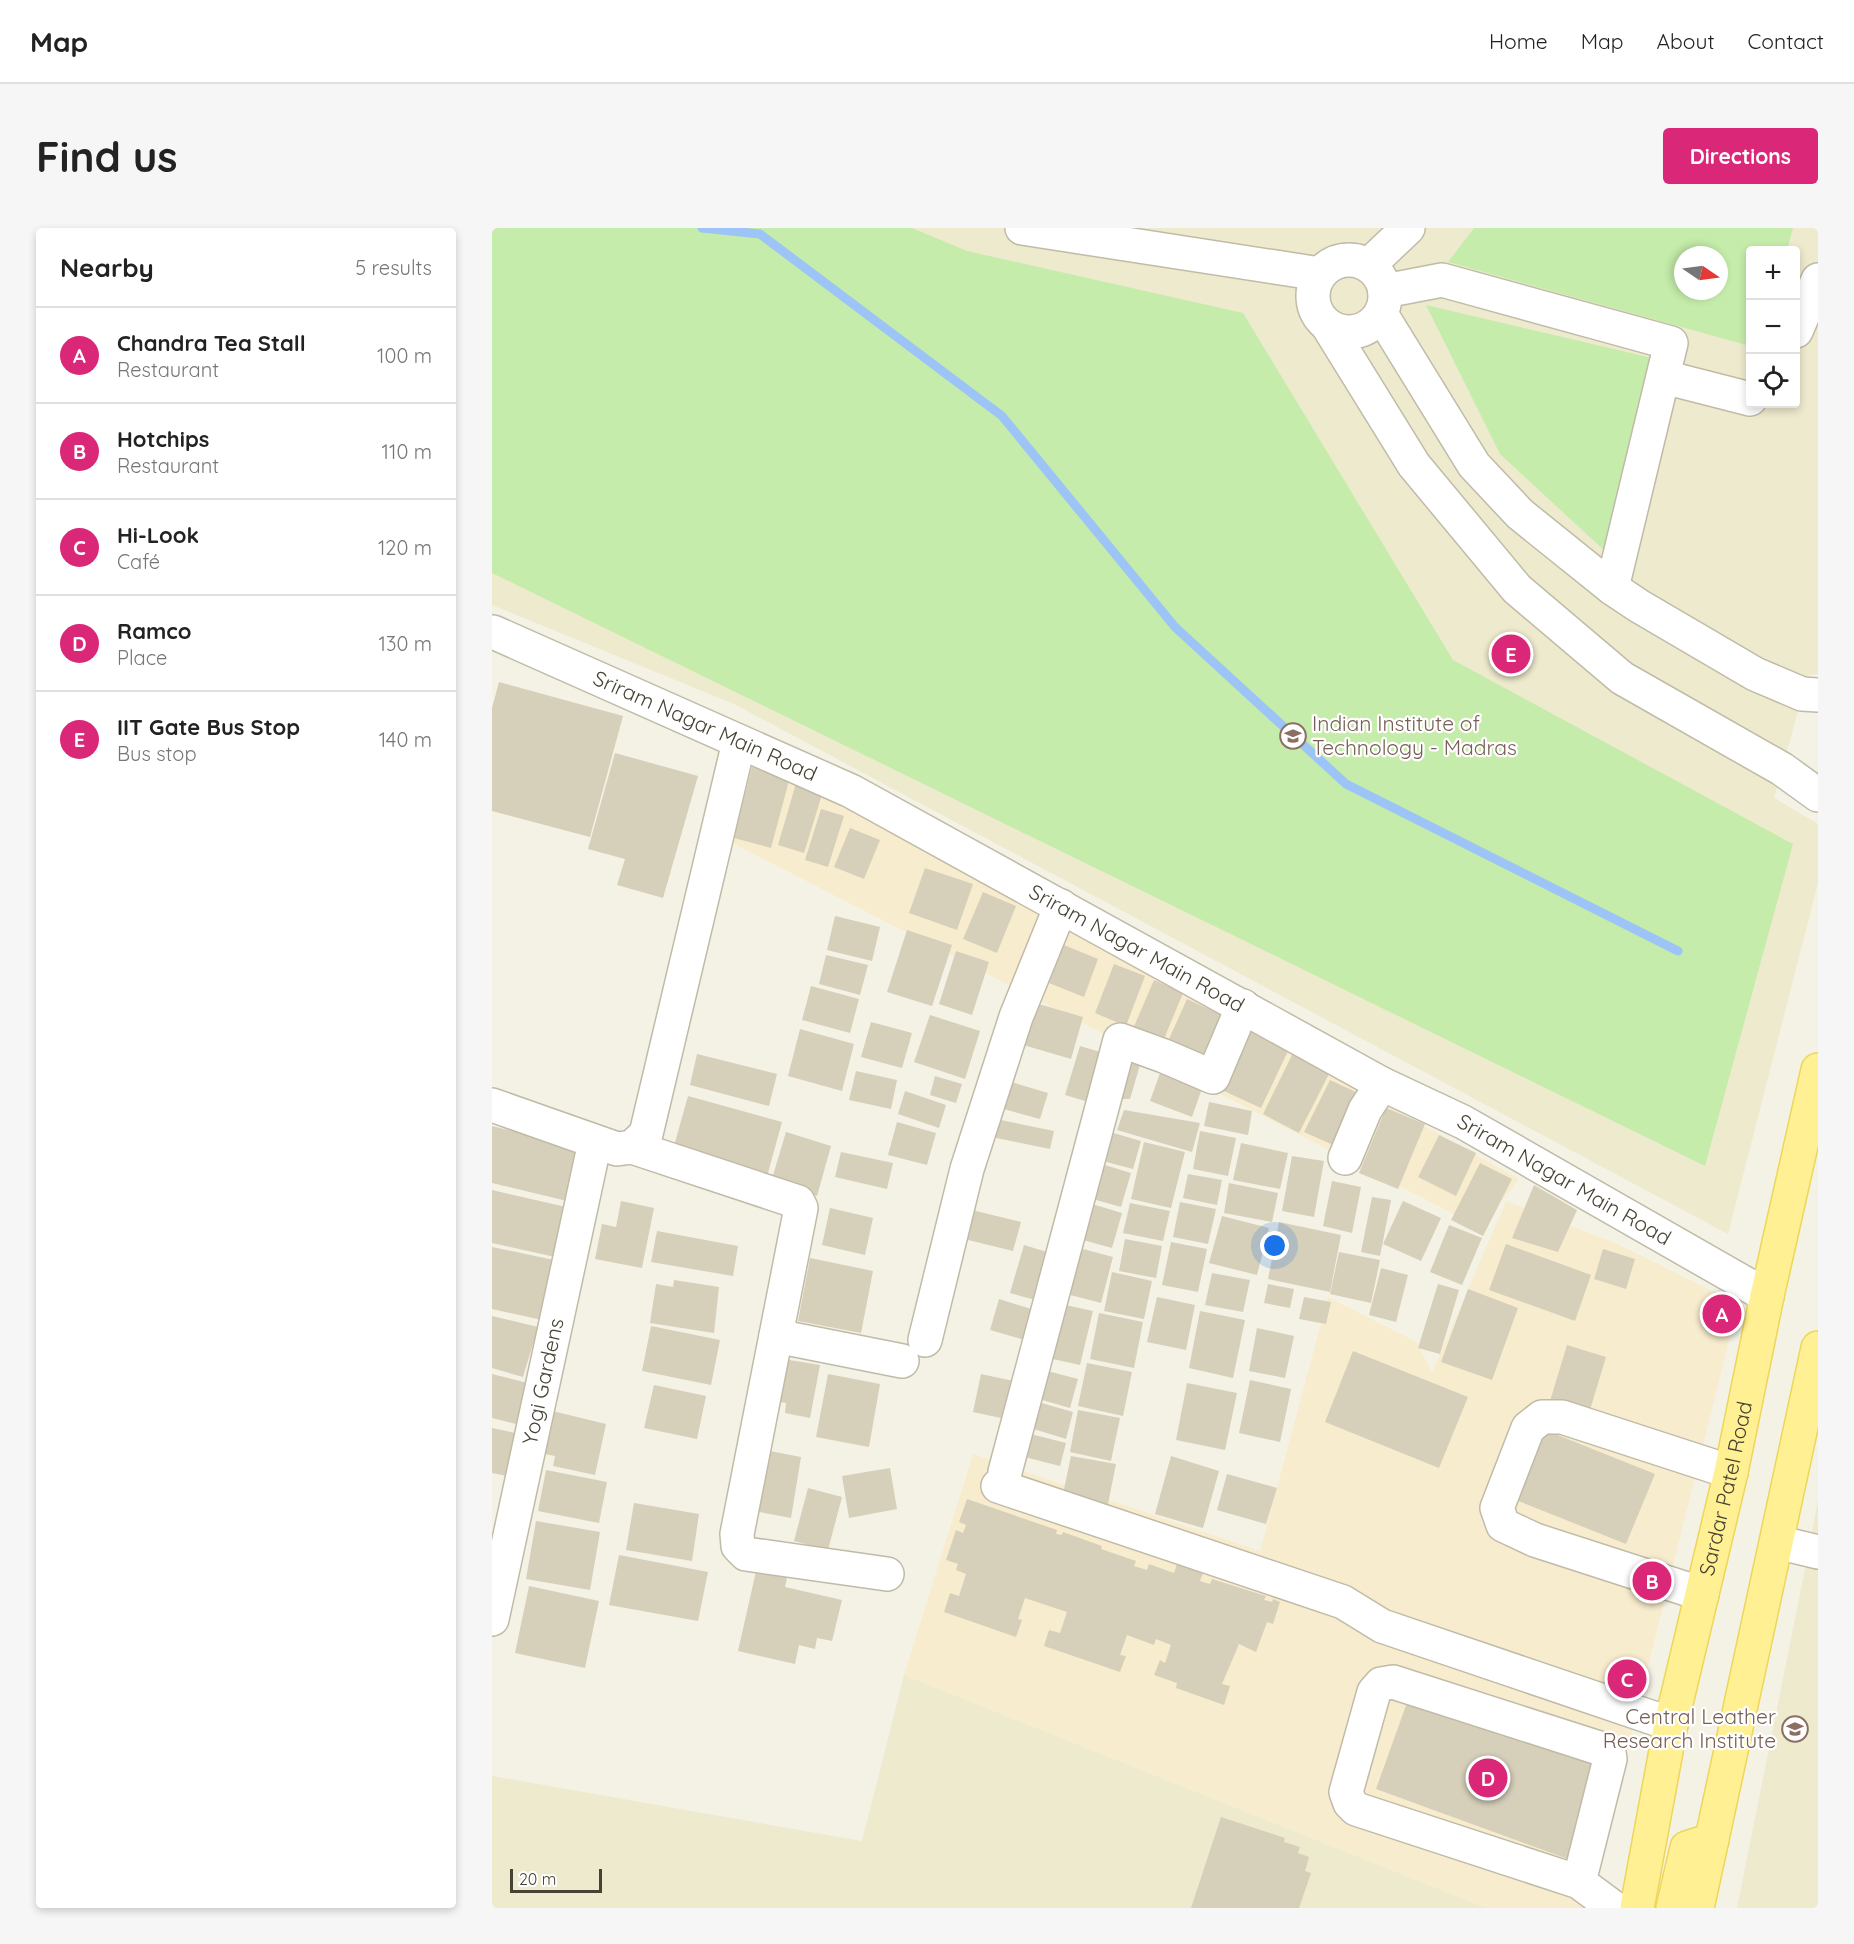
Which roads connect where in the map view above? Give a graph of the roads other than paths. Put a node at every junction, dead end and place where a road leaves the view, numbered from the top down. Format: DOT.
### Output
graph roads {
  1 [pos="1022,228"];
  2 [pos="1408,228"];
  3 [pos="1320,274"];
  4 [pos="1818,280"];
  5 [pos="1378,290"];
  6 [pos="1800,322"];
  7 [pos="1328,326"];
  8 [pos="1664,377"];
  9 [pos="1746,398"];
  10 [pos="1612,588"];
  11 [pos="493,632"];
  12 [pos="1818,695"];
  13 [pos="739,742"];
  14 [pos="1818,795"];
  15 [pos="1061,906"];
  16 [pos="1243,1006"];
  17 [pos="1818,1070"];
  18 [pos="1382,1084"];
  19 [pos="492,1105"];
  20 [pos="639,1141"];
  21 [pos="595,1142"];
  22 [pos="1346,1158"];
  23 [pos="1767,1296"];
  24 [pos="776,1336"];
  25 [pos="1818,1348"];
  26 [pos="1731,1472"];
  27 [pos="1778,1539"];
  28 [pos="1818,1552"];
  29 [pos="887,1574"];
  30 [pos="1702,1594"];
  31 [pos="492,1619"];
  32 [pos="1671,1724"];
  33 [pos="1712,1840"];
  34 [pos="1579,1882"];
  35 [pos="1614,1908"];
  36 [pos="1637,1908"];
  37 [pos="1672,1908"];
  38 [pos="1697,1908"];
  1 -- 3 [label="street"];
  2 -- 5 [label="street"];
  3 -- 5 [label="street"];
  3 -- 7 [label="street"];
  4 -- 6 [label="street"];
  5 -- 7 [label="street"];
  5 -- 8 [label="street"];
  5 -- 10 [label="street"];
  7 -- 14 [label="street"];
  8 -- 9 [label="street"];
  8 -- 10 [label="street"];
  10 -- 12 [label="street"];
  11 -- 13 [label="street, Sriram Nagar Main Road"];
  13 -- 15 [label="street, Sriram Nagar Main Road"];
  13 -- 20 [label="street"];
  15 -- 16 [label="street, Sriram Nagar Main Road"];
  15 -- 24 [label="street"];
  16 -- 18 [label="street, Sriram Nagar Main Road"];
  16 -- 32 [label="street"];
  17 -- 23 [label="main road, Sardar Patel Road"];
  18 -- 22 [label="street"];
  18 -- 23 [label="street, Sriram Nagar Main Road"];
  19 -- 21 [label="street"];
  20 -- 21 [label="street"];
  20 -- 24 [label="street"];
  21 -- 31 [label="street, Yogi Gardens"];
  23 -- 26 [label="main road, Sardar Patel Road"];
  24 -- 29 [label="street"];
  25 -- 27 [label="main road"];
  26 -- 30 [label="main road, Sardar Patel Road"];
  26 -- 30 [label="street"];
  27 -- 28 [label="street"];
  27 -- 33 [label="main road"];
  30 -- 32 [label="main road, Sardar Patel Road"];
  32 -- 36 [label="main road, Sardar Patel Road"];
  33 -- 37 [label="main road"];
  33 -- 38 [label="main road"];
  34 -- 34 [label="street"];
  34 -- 35 [label="street"];
}
